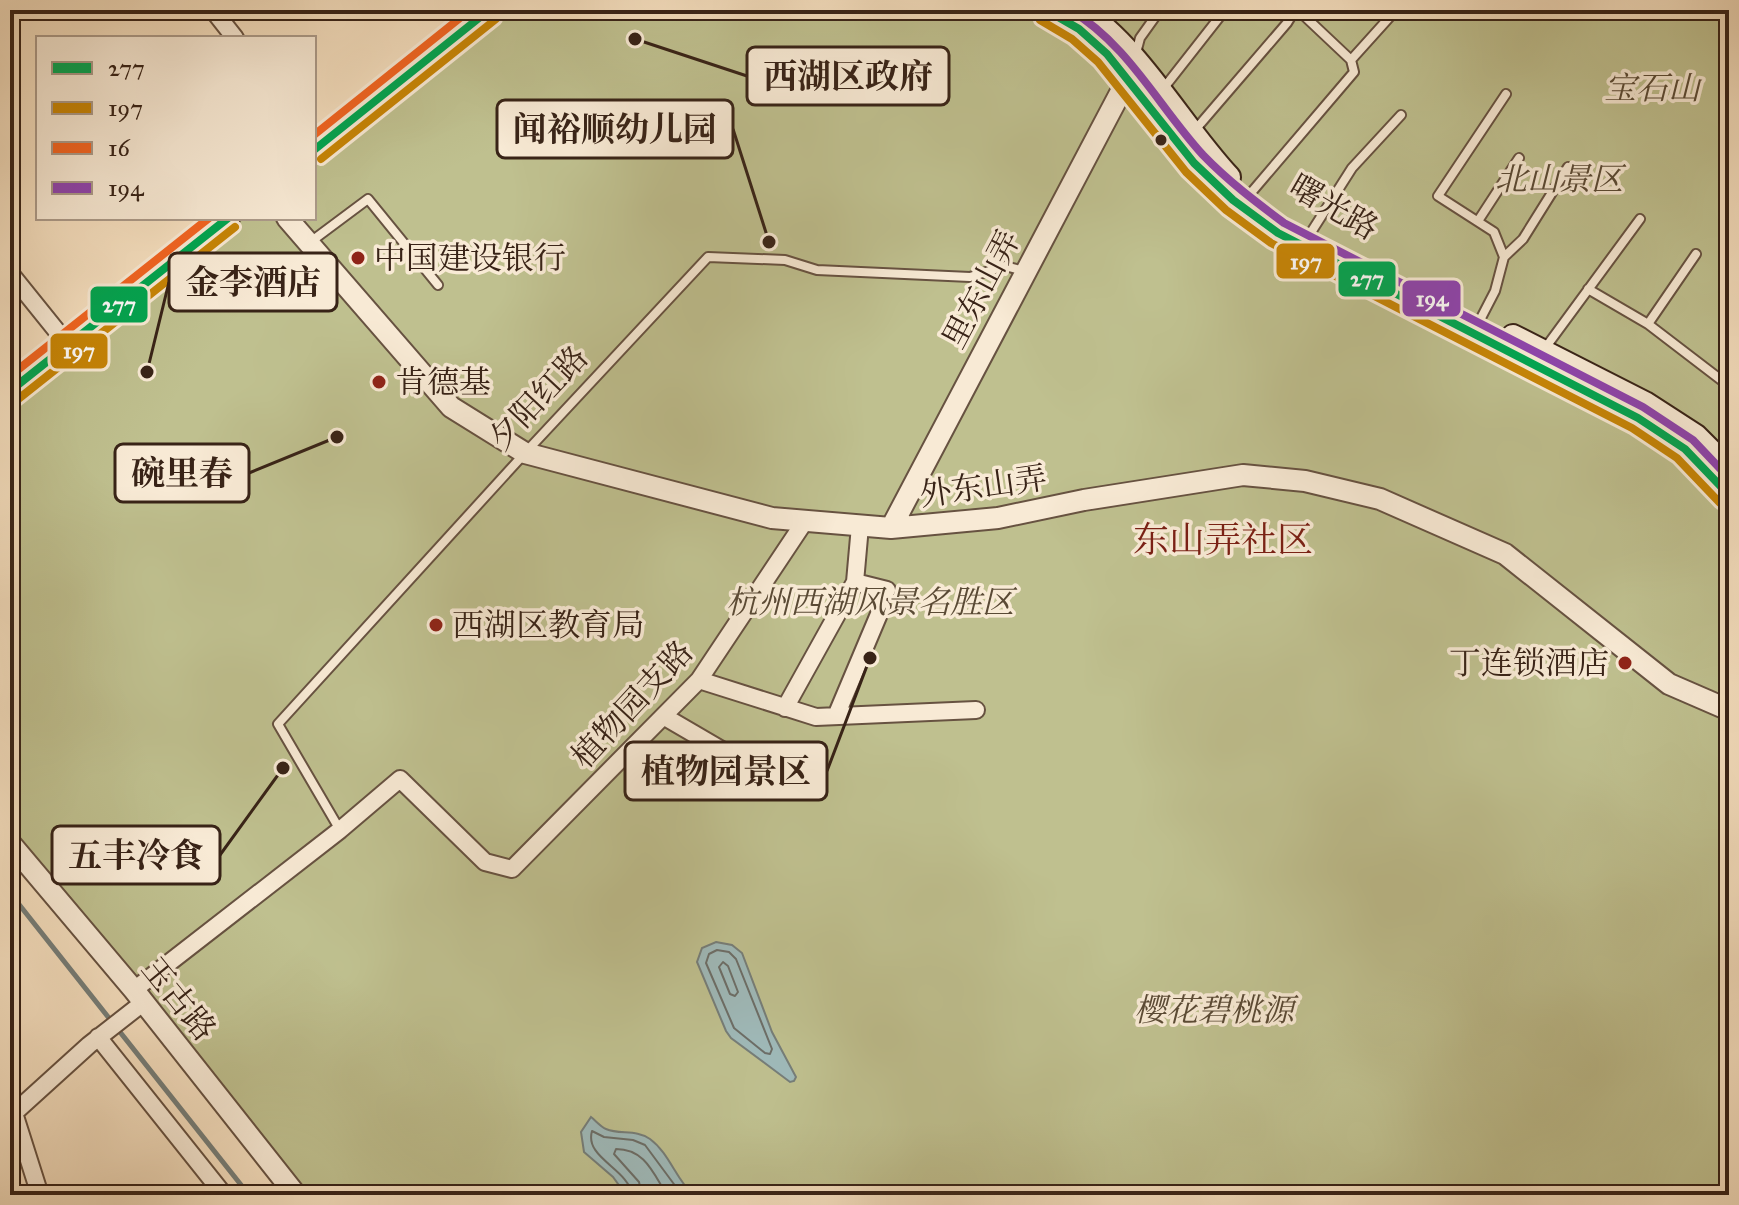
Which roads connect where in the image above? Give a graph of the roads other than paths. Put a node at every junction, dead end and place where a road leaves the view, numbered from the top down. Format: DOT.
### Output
graph roads {
  1 [pos="213,10"];
  2 [pos="489,10"];
  3 [pos="1046,10"];
  4 [pos="1081,10"];
  5 [pos="1160,10"];
  6 [pos="1225,10"];
  7 [pos="1296,10"];
  8 [pos="1396,10"];
  9 [pos="233,36"];
  10 [pos="1351,60"];
  11 [pos="1131,70"];
  12 [pos="1160,93"];
  13 [pos="1506,94"];
  14 [pos="1401,115"];
  15 [pos="1192,134"];
  16 [pos="316,144"];
  17 [pos="1519,158"];
  18 [pos="1568,167"];
  19 [pos="1250,194"];
  20 [pos="1640,219"];
  21 [pos="225,220"];
  22 [pos="289,220"];
  23 [pos="1478,221"];
  24 [pos="1310,234"];
  25 [pos="309,243"];
  26 [pos="1696,254"];
  27 [pos="1504,257"];
  28 [pos="1024,271"];
  29 [pos="10,273"];
  30 [pos="438,285"];
  31 [pos="1588,289"];
  32 [pos="1480,320"];
  33 [pos="1648,324"];
  34 [pos="68,345"];
  35 [pos="1543,351"];
  36 [pos="1729,386"];
  37 [pos="10,391"];
  38 [pos="525,453"];
  39 [pos="1729,469"];
  40 [pos="1729,495"];
  41 [pos="805,521"];
  42 [pos="860,526"];
  43 [pos="891,528"];
  44 [pos="855,582"];
  45 [pos="699,680"];
  46 [pos="785,708"];
  47 [pos="976,710"];
  48 [pos="1729,710"];
  49 [pos="836,716"];
  50 [pos="665,717"];
  51 [pos="737,759"];
  52 [pos="340,830"];
  53 [pos="10,843"];
  54 [pos="139,996"];
  55 [pos="94,1041"];
  56 [pos="12,1114"];
  57 [pos="40,1195"];
  58 [pos="224,1195"];
  59 [pos="296,1195"];
  1 -- 9 [label="street"];
  2 -- 16 [label="main road"];
  3 -- 11 [label="main road, 曙光路"];
  4 -- 11 [label="main road, 曙光路"];
  5 -- 11 [label="lane"];
  6 -- 12 [label="lane"];
  7 -- 10 [label="lane"];
  7 -- 15 [label="lane"];
  8 -- 10 [label="lane"];
  10 -- 19 [label="lane"];
  11 -- 12 [label="main road, 曙光路"];
  11 -- 28 [label="street, 里东山弄"];
  11 -- 40 [label="main road, 曙光路"];
  12 -- 15 [label="main road, 曙光路"];
  13 -- 23 [label="lane"];
  14 -- 24 [label="lane"];
  15 -- 19 [label="main road, 曙光路"];
  17 -- 23 [label="lane"];
  18 -- 27 [label="lane"];
  19 -- 24 [label="main road, 曙光路"];
  20 -- 31 [label="lane"];
  21 -- 34 [label="main road"];
  22 -- 25 [label="street, 外东山弄"];
  23 -- 27 [label="lane"];
  24 -- 32 [label="main road, 曙光路"];
  25 -- 30 [label="lane"];
  25 -- 38 [label="street, 外东山弄"];
  26 -- 33 [label="lane"];
  27 -- 32 [label="lane"];
  28 -- 38 [label="lane, 夕阳红路"];
  28 -- 43 [label="street, 里东山弄"];
  29 -- 34 [label="street"];
  31 -- 33 [label="lane"];
  31 -- 35 [label="lane"];
  32 -- 35 [label="main road, 曙光路"];
  33 -- 36 [label="lane"];
  34 -- 37 [label="main road"];
  35 -- 39 [label="main road, 曙光路"];
  38 -- 41 [label="street, 外东山弄"];
  38 -- 52 [label="lane, 夕阳红路"];
  41 -- 42 [label="street, 外东山弄"];
  41 -- 45 [label="street, 植物园支路"];
  42 -- 43 [label="street, 外东山弄"];
  42 -- 44 [label="street"];
  43 -- 48 [label="street, 外东山弄"];
  44 -- 46 [label="street"];
  44 -- 49 [label="street"];
  45 -- 46 [label="street"];
  45 -- 50 [label="street, 植物园支路"];
  46 -- 49 [label="street"];
  47 -- 49 [label="street"];
  50 -- 51 [label="street"];
  50 -- 52 [label="street, 植物园支路"];
  52 -- 54 [label="street"];
  53 -- 54 [label="street, 玉古路"];
  54 -- 55 [label="street"];
  54 -- 59 [label="street, 玉古路"];
  55 -- 56 [label="street"];
  55 -- 58 [label="street"];
  56 -- 57 [label="street"];
}
